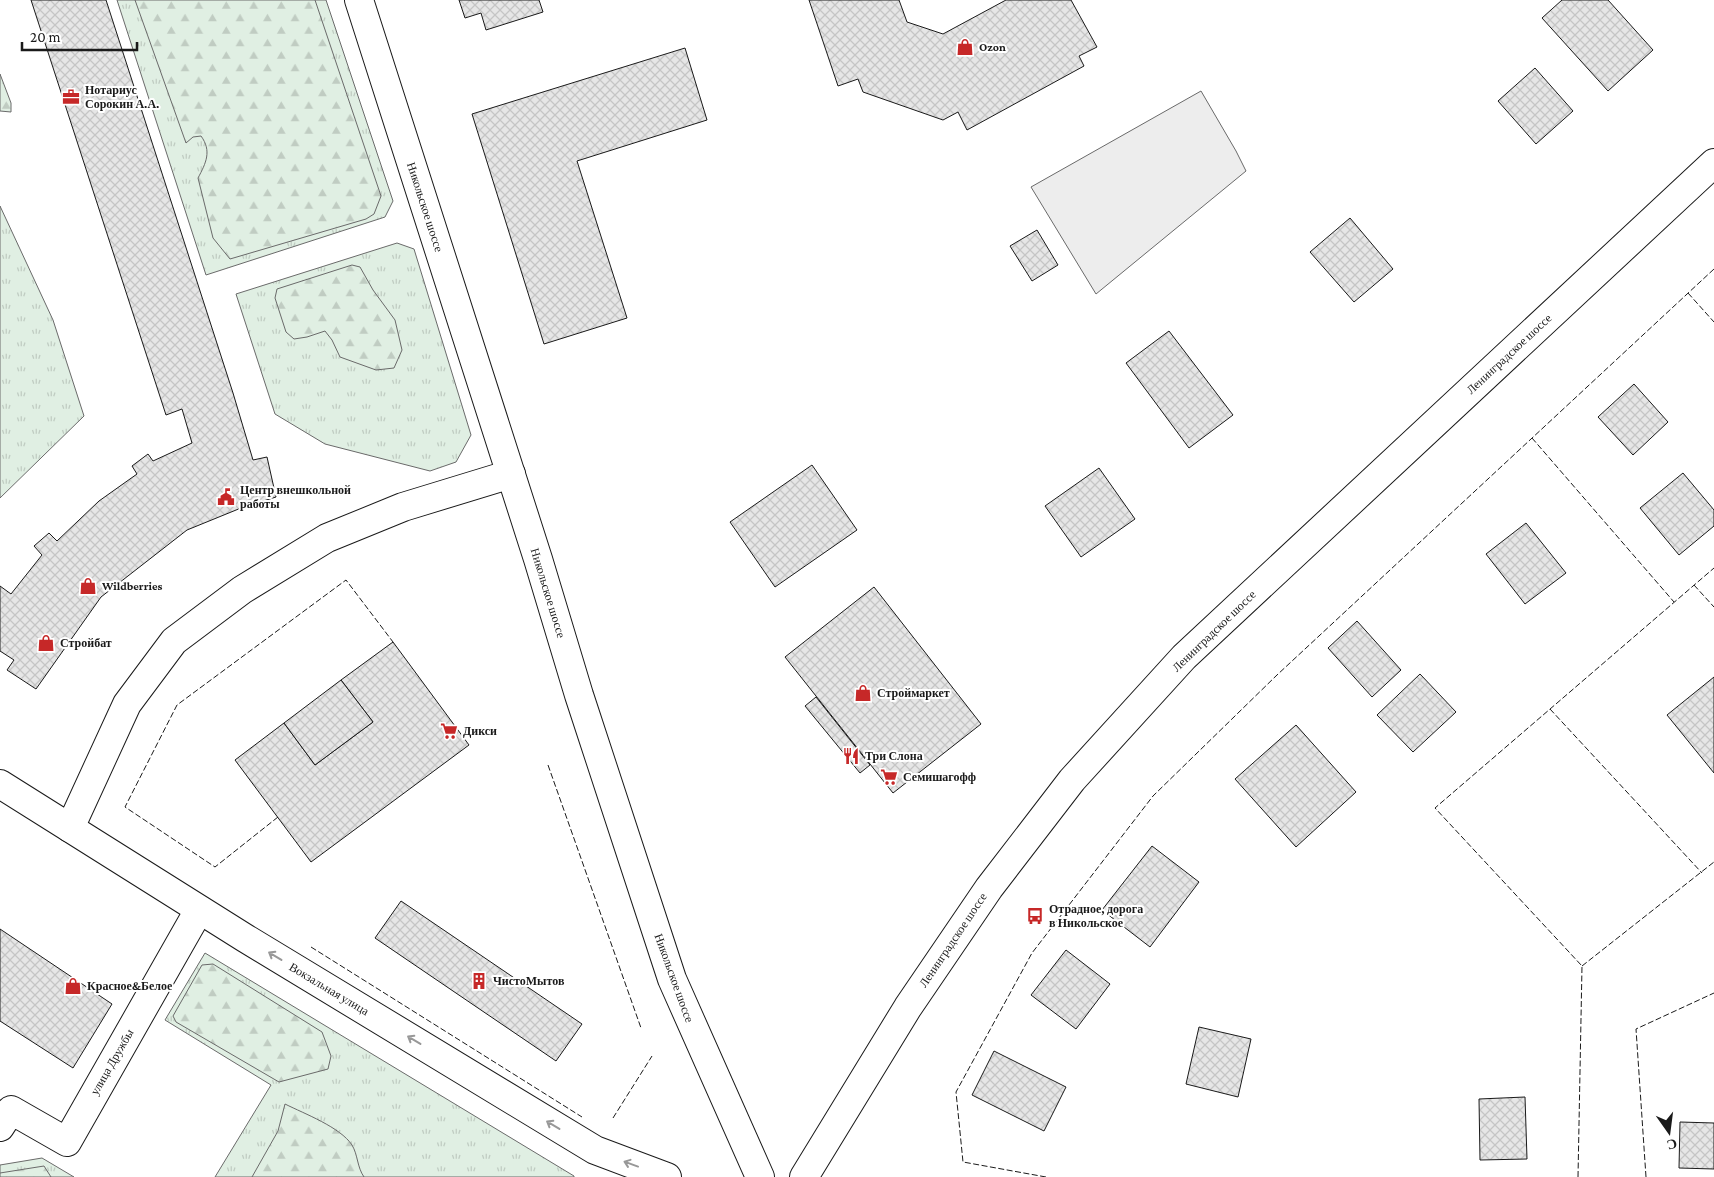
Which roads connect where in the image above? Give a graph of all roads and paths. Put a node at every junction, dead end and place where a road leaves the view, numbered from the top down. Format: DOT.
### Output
graph roads {
  1 [pos="359,0"];
  2 [pos="1714,163"];
  3 [pos="511,474"];
  4 [pos="0,784"];
  5 [pos="70,828"];
  6 [pos="199,910"];
  7 [pos="0,1127"];
  8 [pos="667,1177"];
  9 [pos="760,1177"];
  10 [pos="804,1177"];
  1 -- 3 [label="main road, Никольское шоссе"];
  2 -- 10 [label="main road, Ленинградское шоссе"];
  3 -- 5 [label="main road"];
  3 -- 9 [label="main road, Никольское шоссе"];
  4 -- 5 [label="main road, Вокзальная улица"];
  5 -- 6 [label="main road, Вокзальная улица"];
  6 -- 7 [label="main road, улица Дружбы"];
  8 -- 6 [label="main road, Вокзальная улица, one-way"];
}
